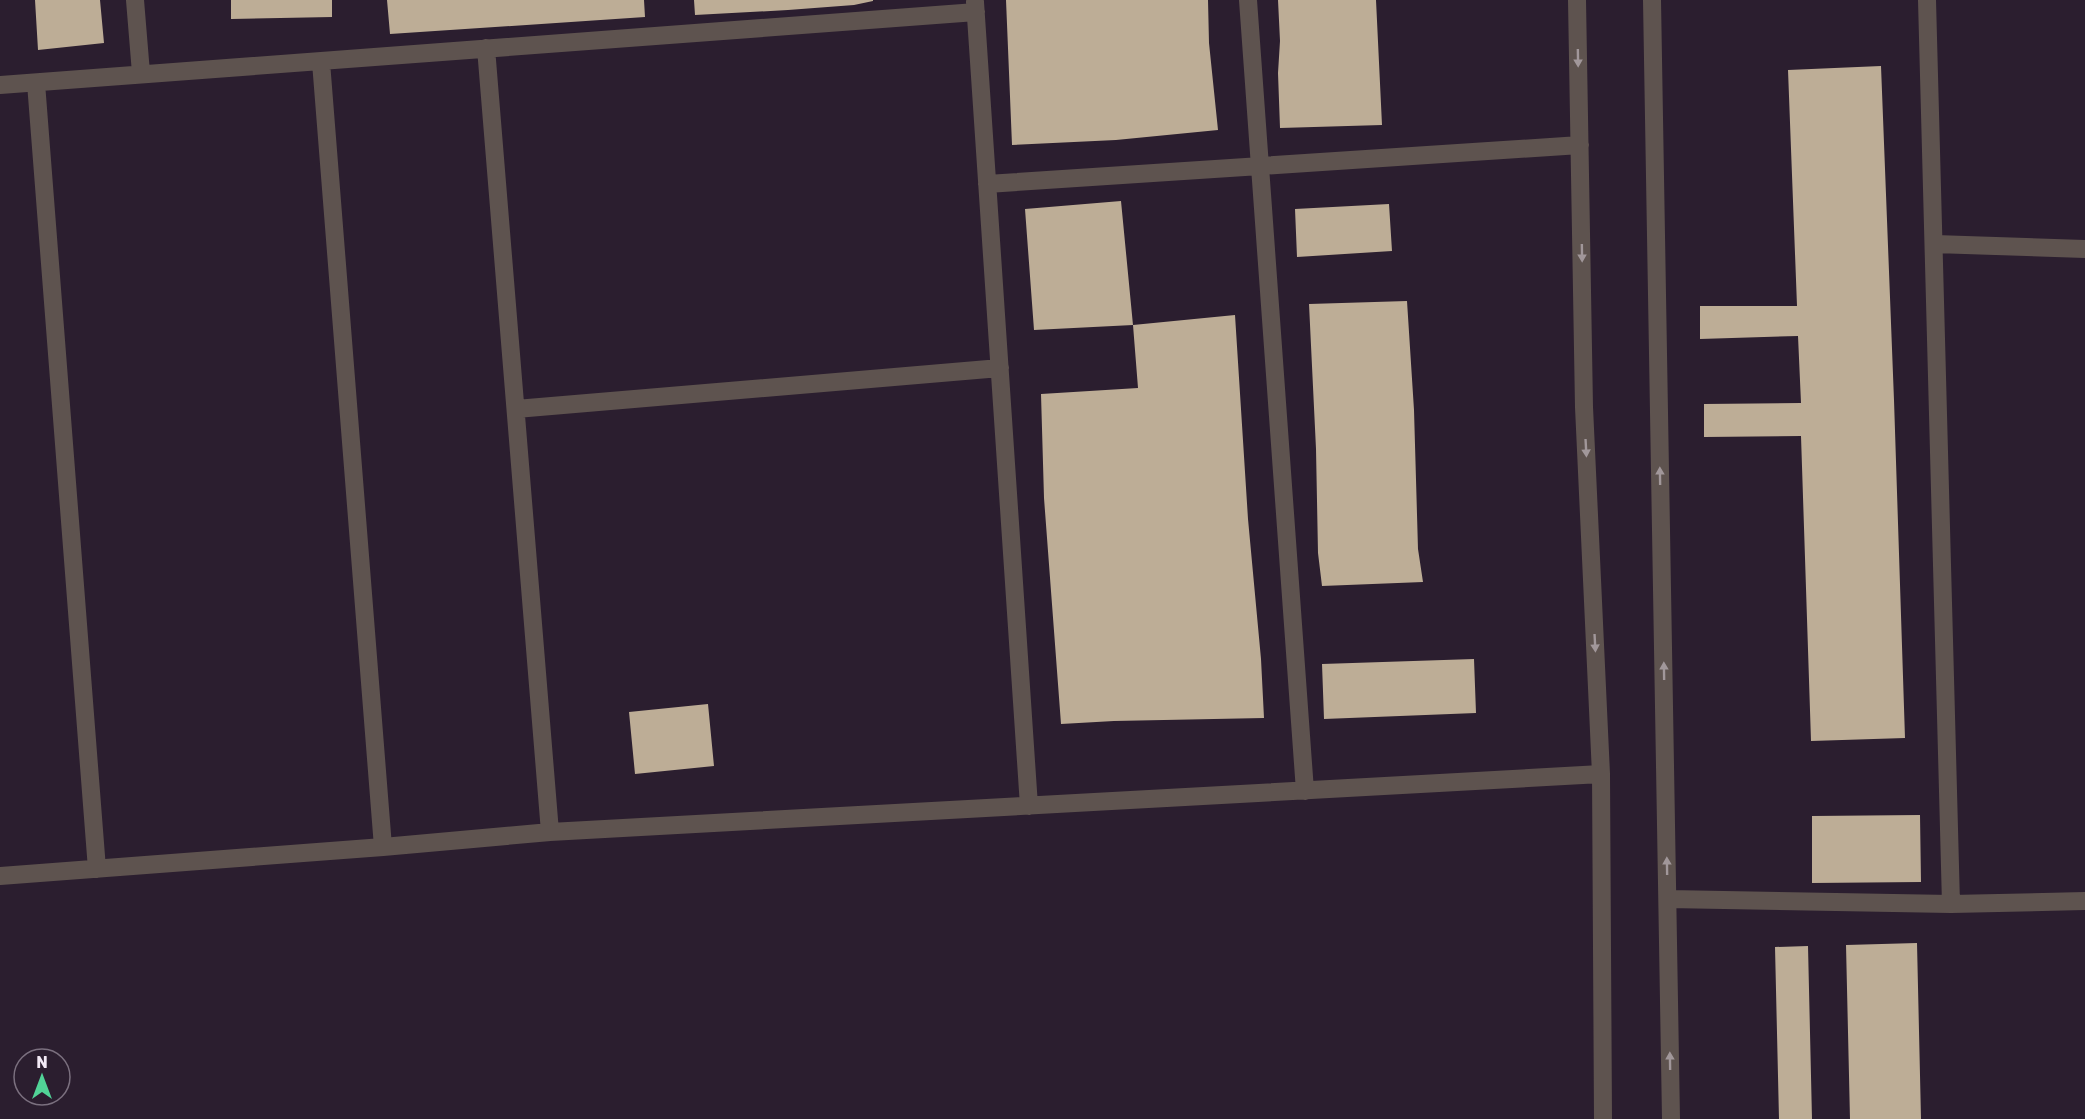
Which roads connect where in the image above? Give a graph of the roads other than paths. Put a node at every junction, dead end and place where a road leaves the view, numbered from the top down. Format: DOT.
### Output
graph roads {
  1 [pos="135,0"];
  2 [pos="1248,0"];
  3 [pos="1577,0"];
  4 [pos="1652,0"];
  5 [pos="1928,0"];
  6 [pos="975,6"];
  7 [pos="486,48"];
  8 [pos="321,62"];
  9 [pos="141,73"];
  10 [pos="36,83"];
  11 [pos="0,85"];
  12 [pos="1580,145"];
  13 [pos="1260,167"];
  14 [pos="987,184"];
  15 [pos="1935,244"];
  16 [pos="2085,249"];
  17 [pos="1000,368"];
  18 [pos="516,409"];
  19 [pos="1601,774"];
  20 [pos="1305,791"];
  21 [pos="1029,806"];
  22 [pos="550,832"];
  23 [pos="384,847"];
  24 [pos="97,869"];
  25 [pos="0,876"];
  26 [pos="1668,899"];
  27 [pos="2085,901"];
  28 [pos="1951,904"];
  29 [pos="1603,1119"];
  30 [pos="1671,1119"];
  1 -- 9 [label="street"];
  2 -- 13 [label="street"];
  3 -- 12 [label="street, one-way"];
  26 -- 4 [label="street, one-way"];
  5 -- 15 [label="street"];
  6 -- 7 [label="street"];
  6 -- 14 [label="street"];
  7 -- 8 [label="street"];
  7 -- 18 [label="street"];
  8 -- 9 [label="street"];
  8 -- 23 [label="street"];
  9 -- 10 [label="street"];
  10 -- 11 [label="street"];
  10 -- 24 [label="street"];
  12 -- 13 [label="street"];
  12 -- 19 [label="street, one-way"];
  13 -- 14 [label="street"];
  13 -- 20 [label="street"];
  14 -- 17 [label="street"];
  15 -- 16 [label="street"];
  15 -- 28 [label="street"];
  17 -- 18 [label="street"];
  17 -- 21 [label="street"];
  18 -- 22 [label="street"];
  19 -- 20 [label="street"];
  19 -- 29 [label="street"];
  20 -- 21 [label="street"];
  21 -- 22 [label="street"];
  22 -- 23 [label="street"];
  23 -- 24 [label="street"];
  24 -- 25 [label="street"];
  26 -- 28 [label="street"];
  30 -- 26 [label="street, one-way"];
  27 -- 28 [label="street"];
}
